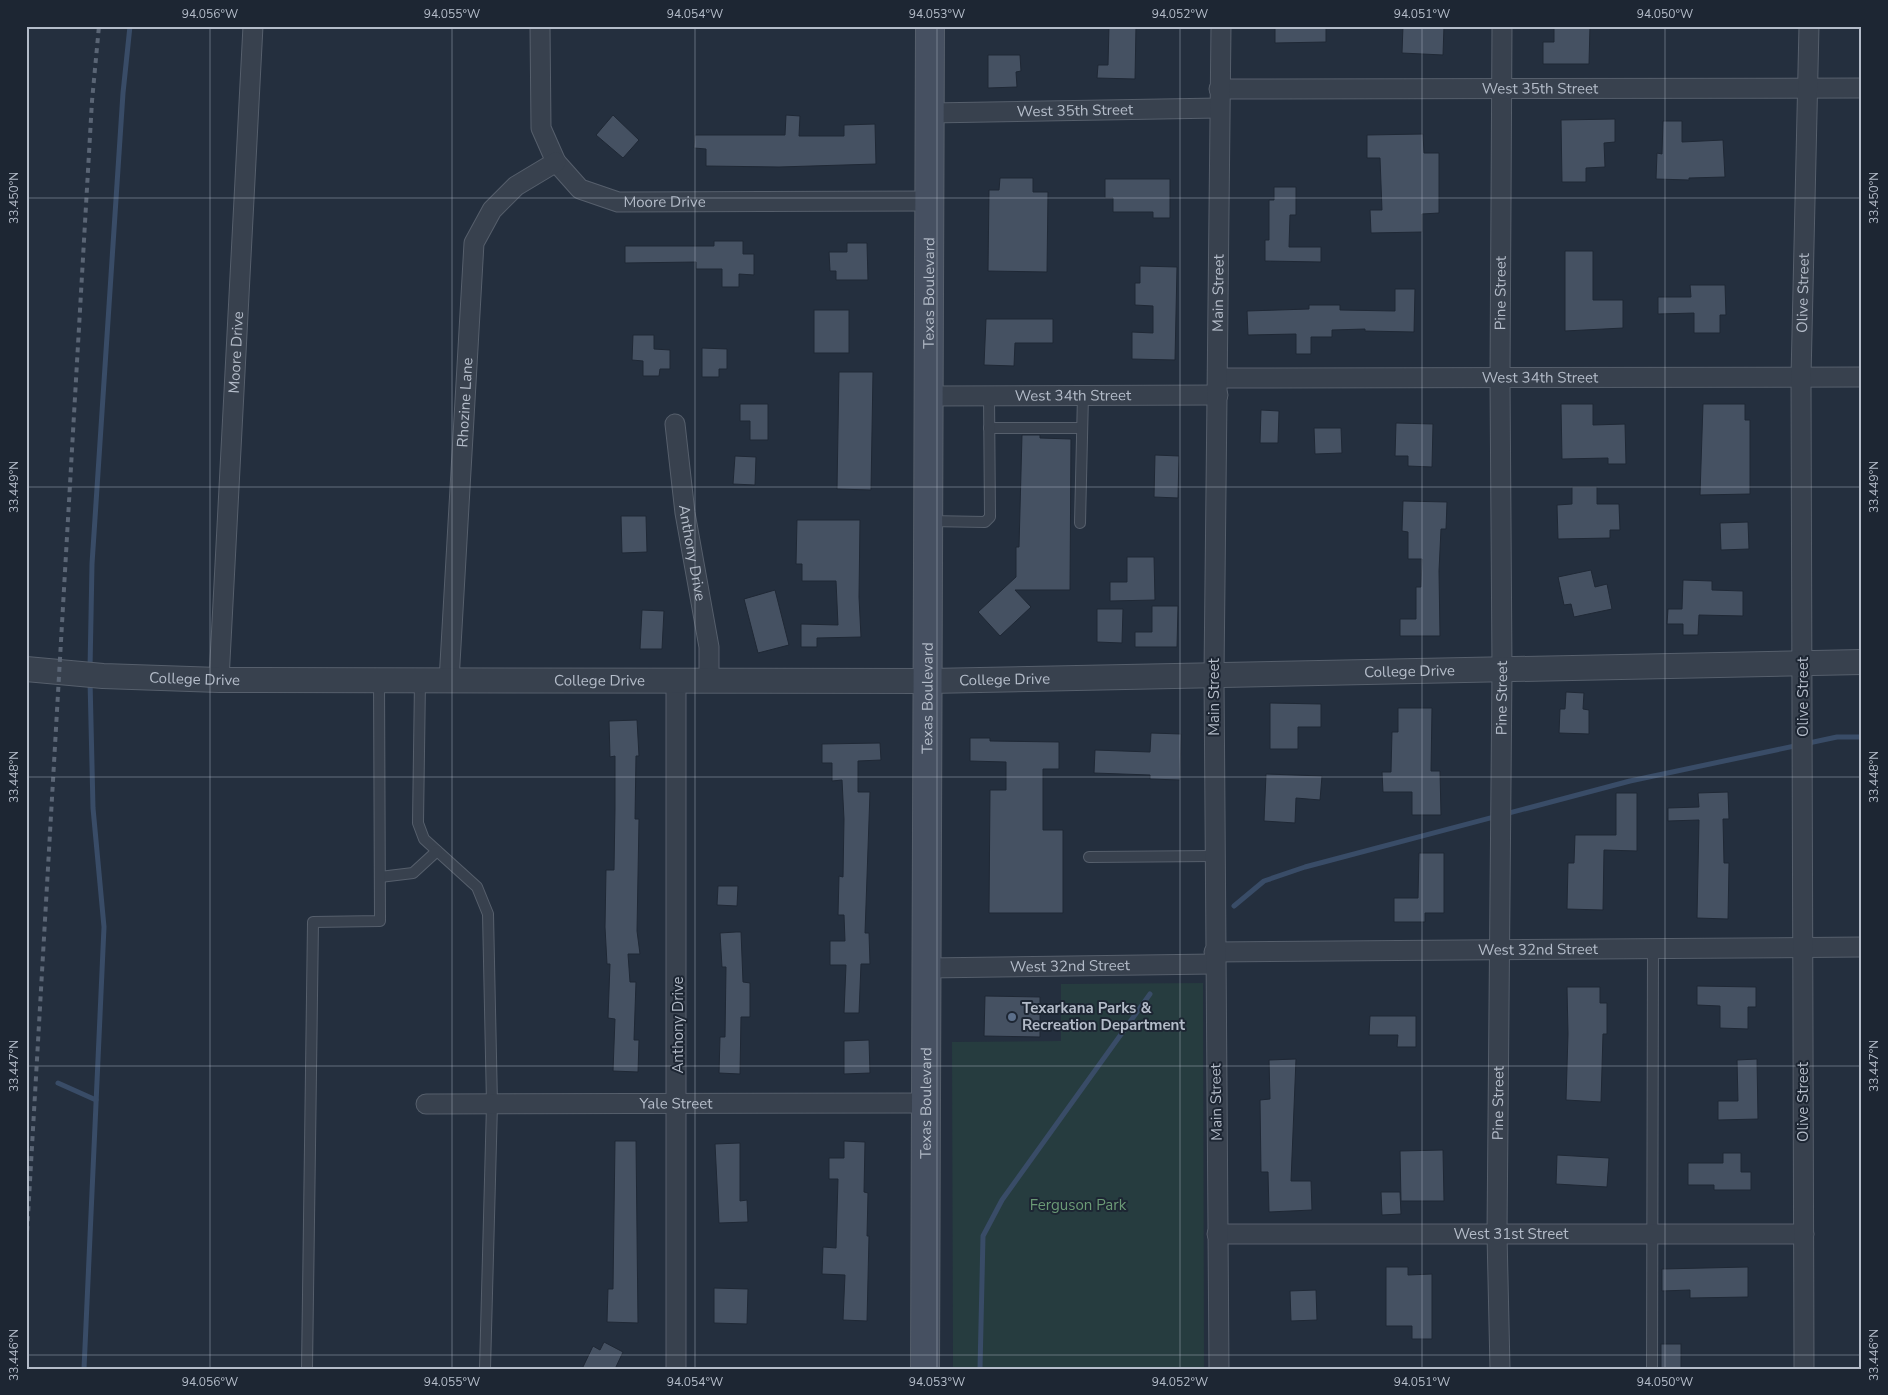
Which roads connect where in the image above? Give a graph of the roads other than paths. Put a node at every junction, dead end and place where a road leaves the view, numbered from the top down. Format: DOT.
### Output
graph roads {
  1 [pos="253,26"];
  2 [pos="540,26"];
  3 [pos="930,26"];
  4 [pos="1220,26"];
  5 [pos="1502,26"];
  6 [pos="1809,26"];
  7 [pos="1808,88"];
  8 [pos="1862,88"];
  9 [pos="1219,89"];
  10 [pos="1501,89"];
  11 [pos="1219,108"];
  12 [pos="930,113"];
  13 [pos="556,162"];
  14 [pos="929,201"];
  15 [pos="1862,376"];
  16 [pos="1801,377"];
  17 [pos="1500,378"];
  18 [pos="1218,387"];
  19 [pos="1082,395"];
  20 [pos="929,396"];
  21 [pos="989,396"];
  22 [pos="675,424"];
  23 [pos="990,428"];
  24 [pos="1082,428"];
  25 [pos="929,521"];
  26 [pos="1080,523"];
  27 [pos="1803,662"];
  28 [pos="1862,662"];
  29 [pos="26,669"];
  30 [pos="1502,670"];
  31 [pos="1214,675"];
  32 [pos="219,680"];
  33 [pos="379,680"];
  34 [pos="676,680"];
  35 [pos="420,681"];
  36 [pos="449,681"];
  37 [pos="710,681"];
  38 [pos="929,681"];
  39 [pos="437,851"];
  40 [pos="1214,856"];
  41 [pos="1089,857"];
  42 [pos="380,877"];
  43 [pos="1862,947"];
  44 [pos="1803,948"];
  45 [pos="1652,949"];
  46 [pos="1500,950"];
  47 [pos="1214,958"];
  48 [pos="928,968"];
  49 [pos="927,1103"];
  50 [pos="426,1104"];
  51 [pos="492,1104"];
  52 [pos="678,1104"];
  53 [pos="1217,1234"];
  54 [pos="1497,1234"];
  55 [pos="1652,1234"];
  56 [pos="1804,1234"];
  57 [pos="307,1369"];
  58 [pos="485,1369"];
  59 [pos="676,1369"];
  60 [pos="925,1369"];
  61 [pos="1219,1369"];
  62 [pos="1500,1369"];
  63 [pos="1652,1369"];
  64 [pos="1804,1369"];
  1 -- 32 [label="street, Moore Drive"];
  2 -- 13 [label="street, Moore Drive"];
  3 -- 12 [label="main road, Texas Boulevard"];
  4 -- 9 [label="street, Main Street"];
  5 -- 10 [label="street, Pine Street"];
  6 -- 7 [label="street, Olive Street"];
  7 -- 8 [label="street, West 35th Street"];
  7 -- 10 [label="street, West 35th Street"];
  7 -- 16 [label="street, Olive Street"];
  9 -- 10 [label="street, West 35th Street"];
  9 -- 11 [label="street, Main Street"];
  10 -- 17 [label="street, Pine Street"];
  11 -- 12 [label="street, West 35th Street"];
  11 -- 18 [label="street, Main Street"];
  12 -- 14 [label="main road, Texas Boulevard"];
  13 -- 14 [label="street, Moore Drive"];
  13 -- 36 [label="street, Rhozine Lane"];
  14 -- 20 [label="main road, Texas Boulevard"];
  15 -- 16 [label="street, West 34th Street"];
  16 -- 17 [label="street, West 34th Street"];
  16 -- 27 [label="street, Olive Street"];
  17 -- 18 [label="street, West 34th Street"];
  17 -- 30 [label="street, Pine Street"];
  18 -- 19 [label="street, West 34th Street"];
  18 -- 31 [label="street, Main Street"];
  19 -- 21 [label="street, West 34th Street"];
  19 -- 24 [label="lane"];
  20 -- 21 [label="street, West 34th Street"];
  20 -- 25 [label="main road, Texas Boulevard"];
  21 -- 23 [label="lane"];
  22 -- 37 [label="street, Anthony Drive"];
  23 -- 24 [label="lane"];
  23 -- 25 [label="lane"];
  24 -- 26 [label="lane"];
  25 -- 38 [label="main road, Texas Boulevard"];
  27 -- 28 [label="street, College Drive"];
  27 -- 30 [label="street, College Drive"];
  27 -- 44 [label="street, Olive Street"];
  29 -- 32 [label="street, College Drive"];
  30 -- 31 [label="street, College Drive"];
  30 -- 46 [label="street, Pine Street"];
  31 -- 38 [label="street, College Drive"];
  31 -- 40 [label="street, Main Street"];
  32 -- 33 [label="street, College Drive"];
  33 -- 35 [label="street, College Drive"];
  33 -- 42 [label="lane"];
  34 -- 36 [label="street, College Drive"];
  34 -- 37 [label="street, College Drive"];
  34 -- 52 [label="street, Anthony Drive"];
  35 -- 36 [label="street, College Drive"];
  35 -- 39 [label="lane"];
  37 -- 38 [label="street, College Drive"];
  38 -- 48 [label="main road, Texas Boulevard"];
  39 -- 42 [label="lane"];
  39 -- 51 [label="lane"];
  40 -- 41 [label="lane"];
  40 -- 47 [label="street, Main Street"];
  42 -- 57 [label="lane"];
  43 -- 44 [label="street, West 32nd Street"];
  44 -- 45 [label="street, West 32nd Street"];
  44 -- 56 [label="street, Olive Street"];
  45 -- 46 [label="street, West 32nd Street"];
  45 -- 55 [label="lane"];
  46 -- 47 [label="street, West 32nd Street"];
  46 -- 54 [label="street, Pine Street"];
  47 -- 48 [label="street, West 32nd Street"];
  47 -- 53 [label="street, Main Street"];
  48 -- 49 [label="main road, Texas Boulevard"];
  49 -- 52 [label="street, Yale Street"];
  49 -- 60 [label="main road, Texas Boulevard"];
  50 -- 51 [label="street, Yale Street"];
  51 -- 52 [label="street, Yale Street"];
  51 -- 58 [label="lane"];
  52 -- 59 [label="street, Anthony Drive"];
  53 -- 54 [label="street, West 31st Street"];
  53 -- 61 [label="street, Main Street"];
  54 -- 55 [label="street, West 31st Street"];
  54 -- 62 [label="street, Pine Street"];
  55 -- 56 [label="street, West 31st Street"];
  55 -- 63 [label="lane"];
  56 -- 64 [label="street, Olive Street"];
}
